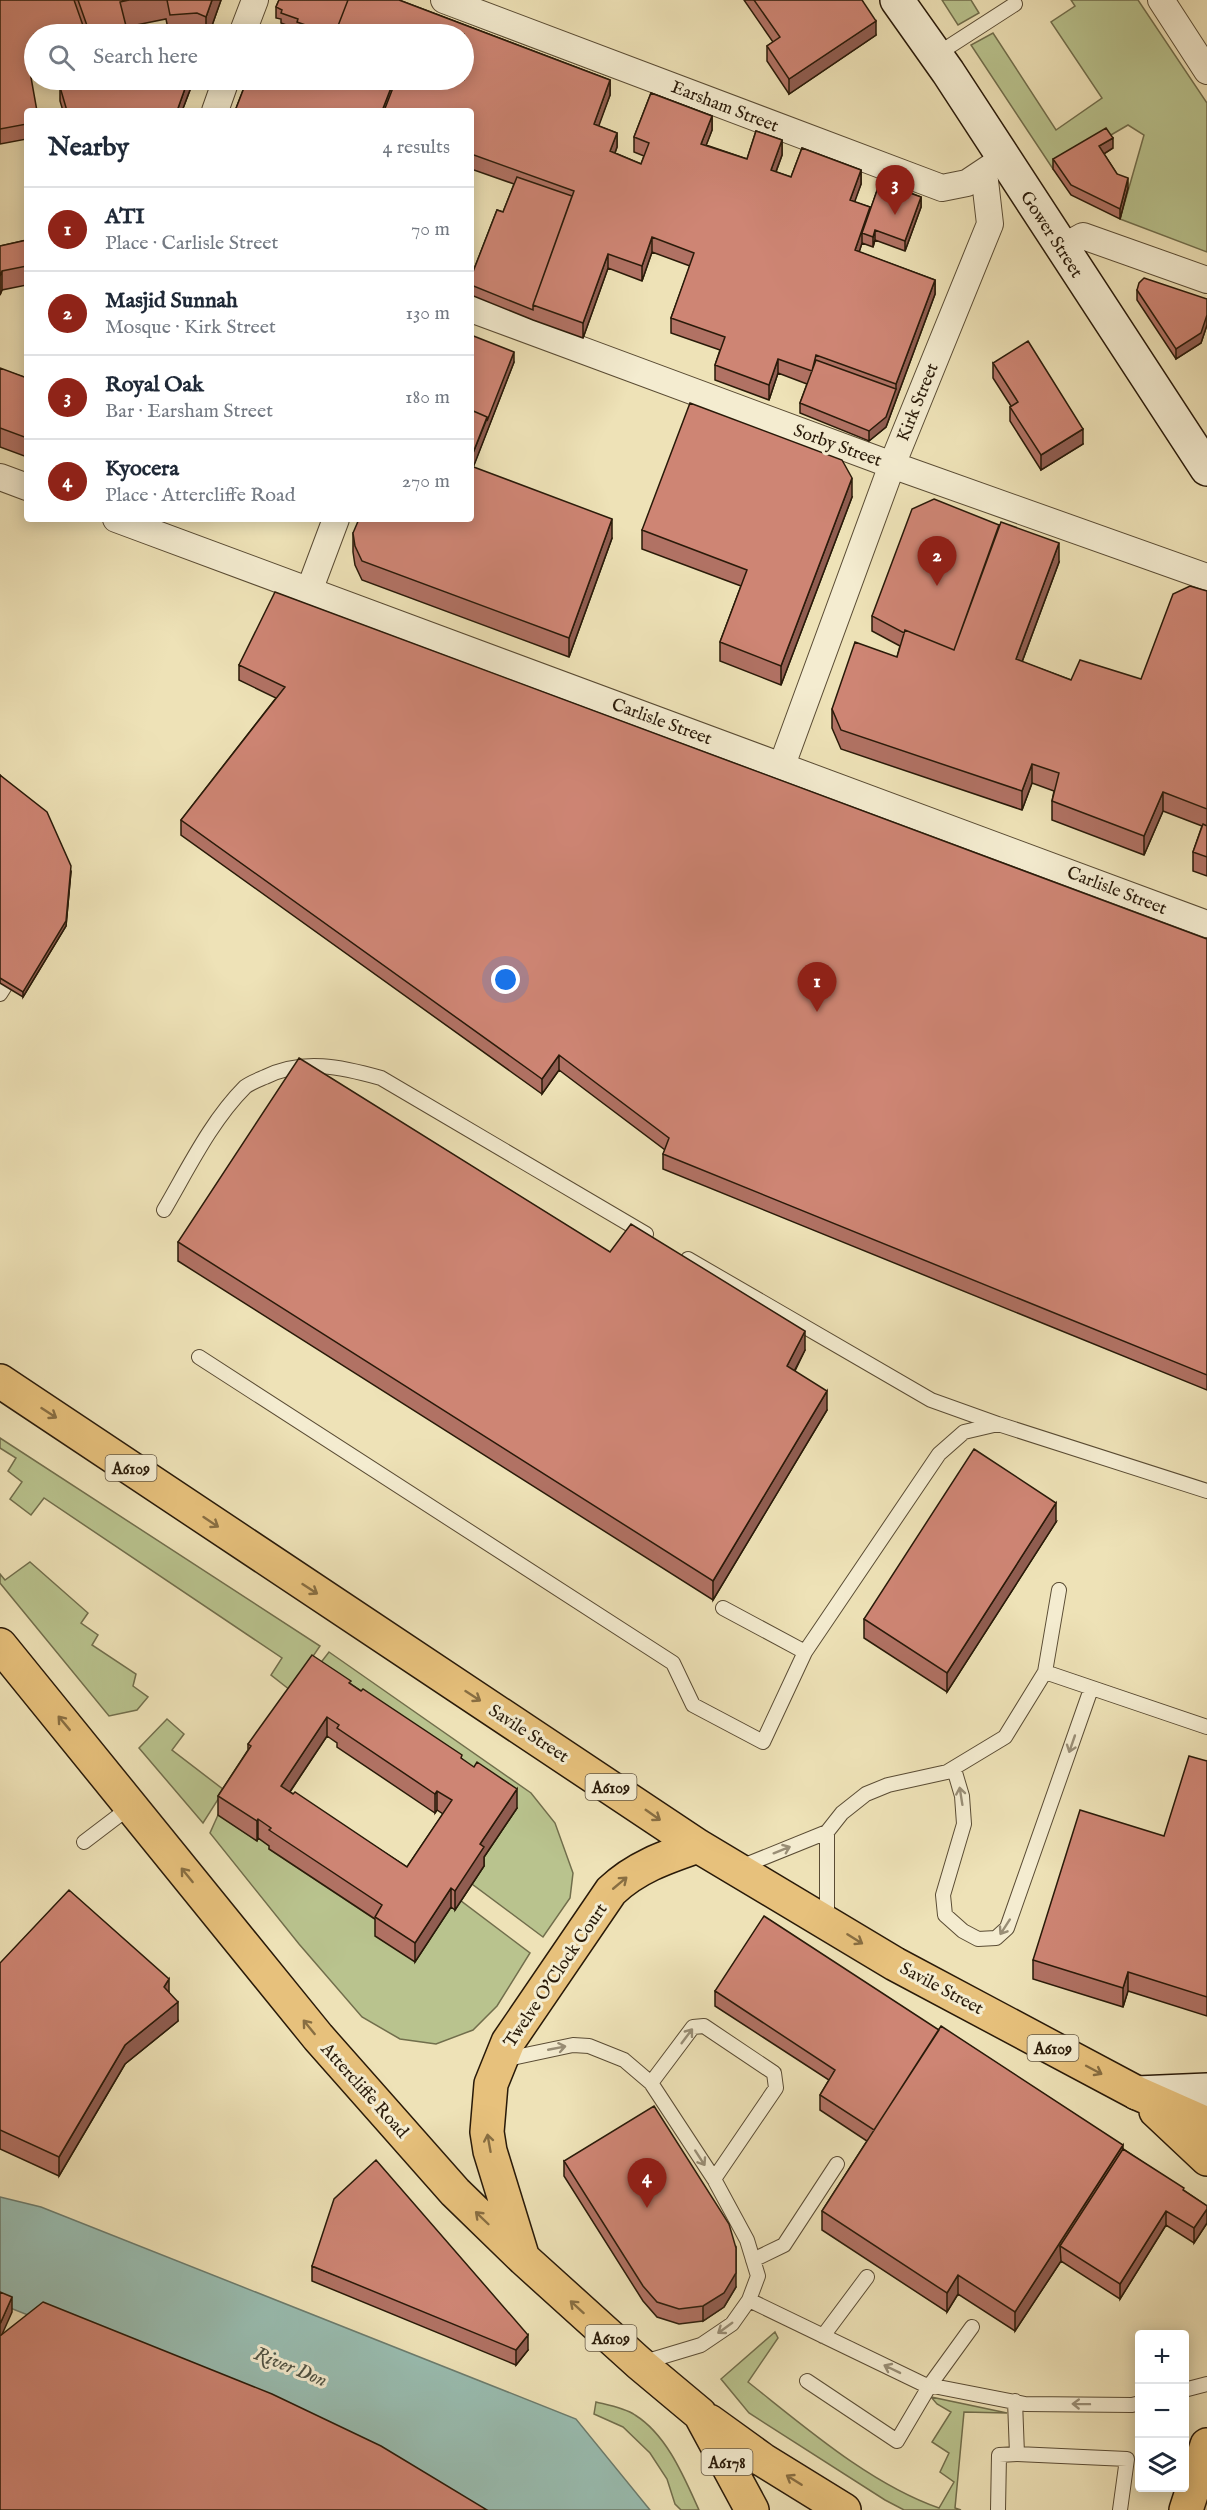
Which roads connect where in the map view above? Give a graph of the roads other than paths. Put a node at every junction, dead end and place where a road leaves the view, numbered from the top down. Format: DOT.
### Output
graph roads {
  1 [pos="444,0"];
  2 [pos="897,0"];
  3 [pos="1161,0"];
  4 [pos="254,3"];
  5 [pos="1015,4"];
  6 [pos="246,24"];
  7 [pos="936,55"];
  8 [pos="1207,71"];
  9 [pos="222,90"];
  10 [pos="216,108"];
  11 [pos="994,165"];
  12 [pos="1061,248"];
  13 [pos="1207,280"];
  14 [pos="474,310"];
  15 [pos="892,465"];
  16 [pos="1207,469"];
  17 [pos="0,477"];
  18 [pos="24,486"];
  19 [pos="124,522"];
  20 [pos="335,522"];
  21 [pos="1207,577"];
  22 [pos="309,591"];
  23 [pos="782,765"];
  24 [pos="1207,924"];
  25 [pos="20,963"];
  26 [pos="0,994"];
  27 [pos="164,1210"];
  28 [pos="660,1243"];
  29 [pos="681,1255"];
  30 [pos="199,1357"];
  31 [pos="0,1381"];
  32 [pos="998,1424"];
  33 [pos="1207,1491"];
  34 [pos="1059,1590"];
  35 [pos="723,1608"];
  36 [pos="0,1645"];
  37 [pos="806,1652"];
  38 [pos="1045,1672"];
  39 [pos="1091,1689"];
  40 [pos="1207,1727"];
  41 [pos="954,1769"];
  42 [pos="132,1805"];
  43 [pos="827,1832"];
  44 [pos="84,1842"];
  45 [pos="698,1846"];
  46 [pos="737,1869"];
  47 [pos="827,1922"];
  48 [pos="500,2061"];
  49 [pos="651,2083"];
  50 [pos="1207,2090"];
  51 [pos="1137,2093"];
  52 [pos="1207,2124"];
  53 [pos="1207,2159"];
  54 [pos="837,2164"];
  55 [pos="714,2179"];
  56 [pos="524,2259"];
  57 [pos="753,2260"];
  58 [pos="867,2277"];
  59 [pos="749,2300"];
  60 [pos="972,2327"];
  61 [pos="823,2336"];
  62 [pos="639,2363"];
  63 [pos="807,2381"];
  64 [pos="1207,2384"];
  65 [pos="930,2385"];
  66 [pos="1189,2389"];
  67 [pos="1015,2401"];
  68 [pos="1135,2404"];
  69 [pos="700,2414"];
  70 [pos="1207,2445"];
  71 [pos="1017,2454"];
  72 [pos="1185,2508"];
  73 [pos="752,2510"];
  74 [pos="844,2510"];
  75 [pos="998,2510"];
  76 [pos="1120,2510"];
  1 -- 11 [label="street, Earsham Street"];
  2 -- 7 [label="main road, Gower Street"];
  3 -- 8 [label="street"];
  4 -- 6 [label="street"];
  5 -- 7 [label="lane"];
  7 -- 11 [label="main road, Gower Street"];
  9 -- 10 [label="street"];
  11 -- 12 [label="main road, Gower Street"];
  11 -- 15 [label="street, Kirk Street"];
  12 -- 13 [label="street"];
  12 -- 16 [label="main road, Gower Street"];
  14 -- 15 [label="street, Sorby Street"];
  15 -- 21 [label="street, Sorby Street"];
  15 -- 23 [label="street, Kirk Street"];
  17 -- 18 [label="street"];
  19 -- 22 [label="street, Carlisle Street"];
  20 -- 22 [label="street"];
  22 -- 23 [label="street, Carlisle Street"];
  23 -- 24 [label="street, Carlisle Street"];
  25 -- 26 [label="lane"];
  27 -- 28 [label="lane"];
  29 -- 32 [label="lane"];
  30 -- 37 [label="lane"];
  31 -- 45 [label="main road, Savile Street / A6109, one-way"];
  32 -- 33 [label="lane"];
  32 -- 37 [label="lane"];
  34 -- 38 [label="lane"];
  35 -- 37 [label="lane"];
  42 -- 36 [label="main road, Attercliffe Road / A6109, one-way"];
  38 -- 39 [label="lane"];
  38 -- 41 [label="lane"];
  39 -- 40 [label="lane"];
  39 -- 41 [label="lane, one-way"];
  41 -- 43 [label="lane"];
  42 -- 44 [label="lane"];
  56 -- 42 [label="main road, Attercliffe Road / A6109, one-way"];
  46 -- 43 [label="lane, one-way"];
  43 -- 47 [label="lane"];
  45 -- 46 [label="main road, Savile Street / A6109"];
  48 -- 45 [label="main road, Twelve O'Clock Court, one-way"];
  46 -- 47 [label="main road, Savile Street / A6109"];
  47 -- 51 [label="main road, Savile Street / A6109, one-way"];
  48 -- 49 [label="lane, one-way"];
  56 -- 48 [label="main road, Twelve O'Clock Court, one-way"];
  49 -- 55 [label="lane, one-way"];
  49 -- 55 [label="lane, one-way"];
  50 -- 51 [label="main road"];
  51 -- 52 [label="main road, Savile Street / A6109"];
  51 -- 53 [label="main road, Savile Street / A6109"];
  54 -- 57 [label="lane"];
  55 -- 57 [label="lane"];
  62 -- 56 [label="main road, Attercliffe Road / A6109, one-way"];
  57 -- 59 [label="lane"];
  58 -- 61 [label="lane"];
  59 -- 61 [label="lane"];
  59 -- 62 [label="lane, one-way"];
  60 -- 65 [label="lane"];
  65 -- 61 [label="lane, one-way"];
  62 -- 69 [label="main road, Attercliffe Road / A6109"];
  63 -- 65 [label="lane"];
  64 -- 66 [label="lane"];
  65 -- 67 [label="lane"];
  68 -- 67 [label="lane, one-way"];
  67 -- 71 [label="lane"];
  69 -- 73 [label="main road, Attercliffe Road / A6178"];
  74 -- 69 [label="main road, A6109, one-way"];
  70 -- 72 [label="main road"];
  71 -- 75 [label="lane"];
  71 -- 76 [label="lane"];
}
